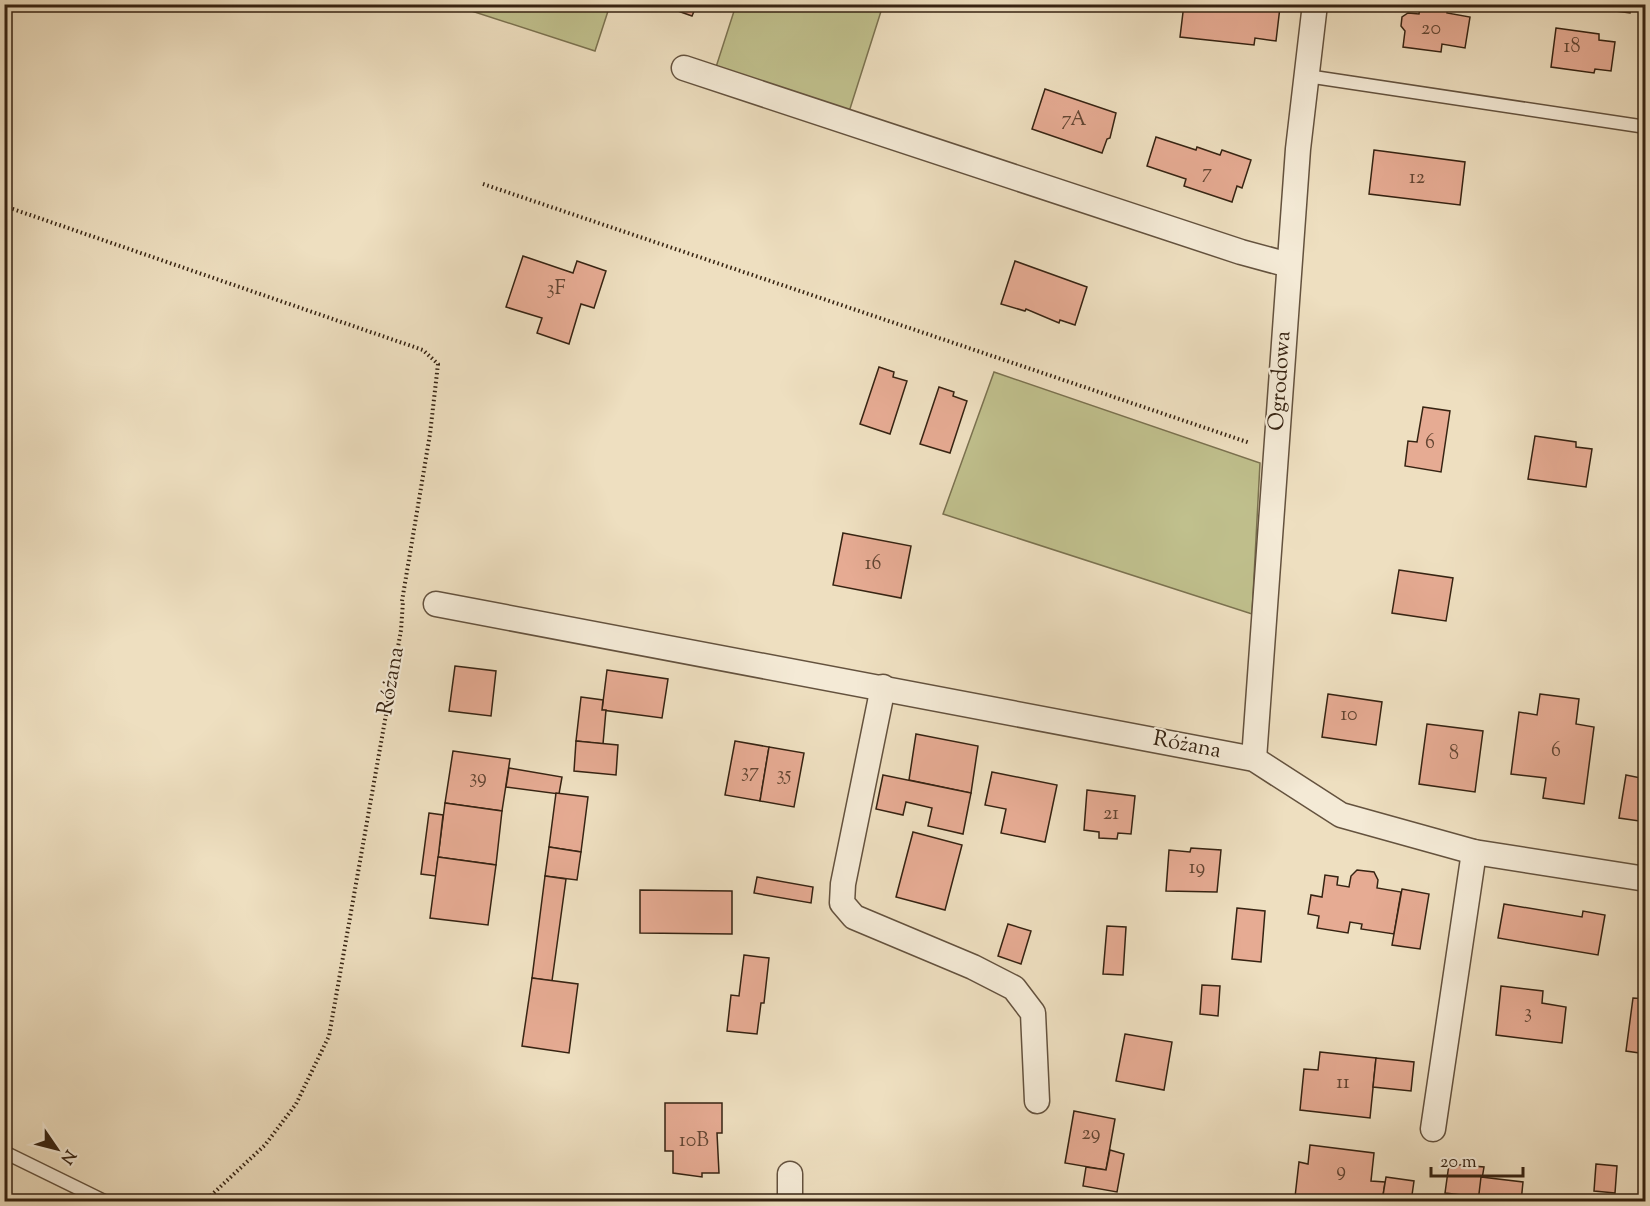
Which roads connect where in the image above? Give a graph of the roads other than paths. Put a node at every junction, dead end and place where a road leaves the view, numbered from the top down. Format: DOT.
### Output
graph roads {
  1 [pos="1315,4"];
  2 [pos="684,68"];
  3 [pos="1307,76"];
  4 [pos="1646,127"];
  5 [pos="1289,265"];
  6 [pos="436,604"];
  7 [pos="883,687"];
  8 [pos="1254,759"];
  9 [pos="1474,852"];
  10 [pos="1646,879"];
  11 [pos="1037,1101"];
  12 [pos="1433,1130"];
  13 [pos="4,1152"];
  14 [pos="790,1174"];
  15 [pos="106,1202"];
  16 [pos="790,1202"];
  1 -- 3 [label="street, Ogrodowa"];
  2 -- 5 [label="street"];
  3 -- 4 [label="lane"];
  3 -- 5 [label="street, Ogrodowa"];
  5 -- 8 [label="street, Ogrodowa"];
  6 -- 7 [label="street, Różana"];
  7 -- 8 [label="street, Różana"];
  7 -- 11 [label="street"];
  8 -- 9 [label="street, Różana"];
  9 -- 10 [label="street, Różana"];
  9 -- 12 [label="street"];
  13 -- 15 [label="lane"];
  14 -- 16 [label="street"];
}
